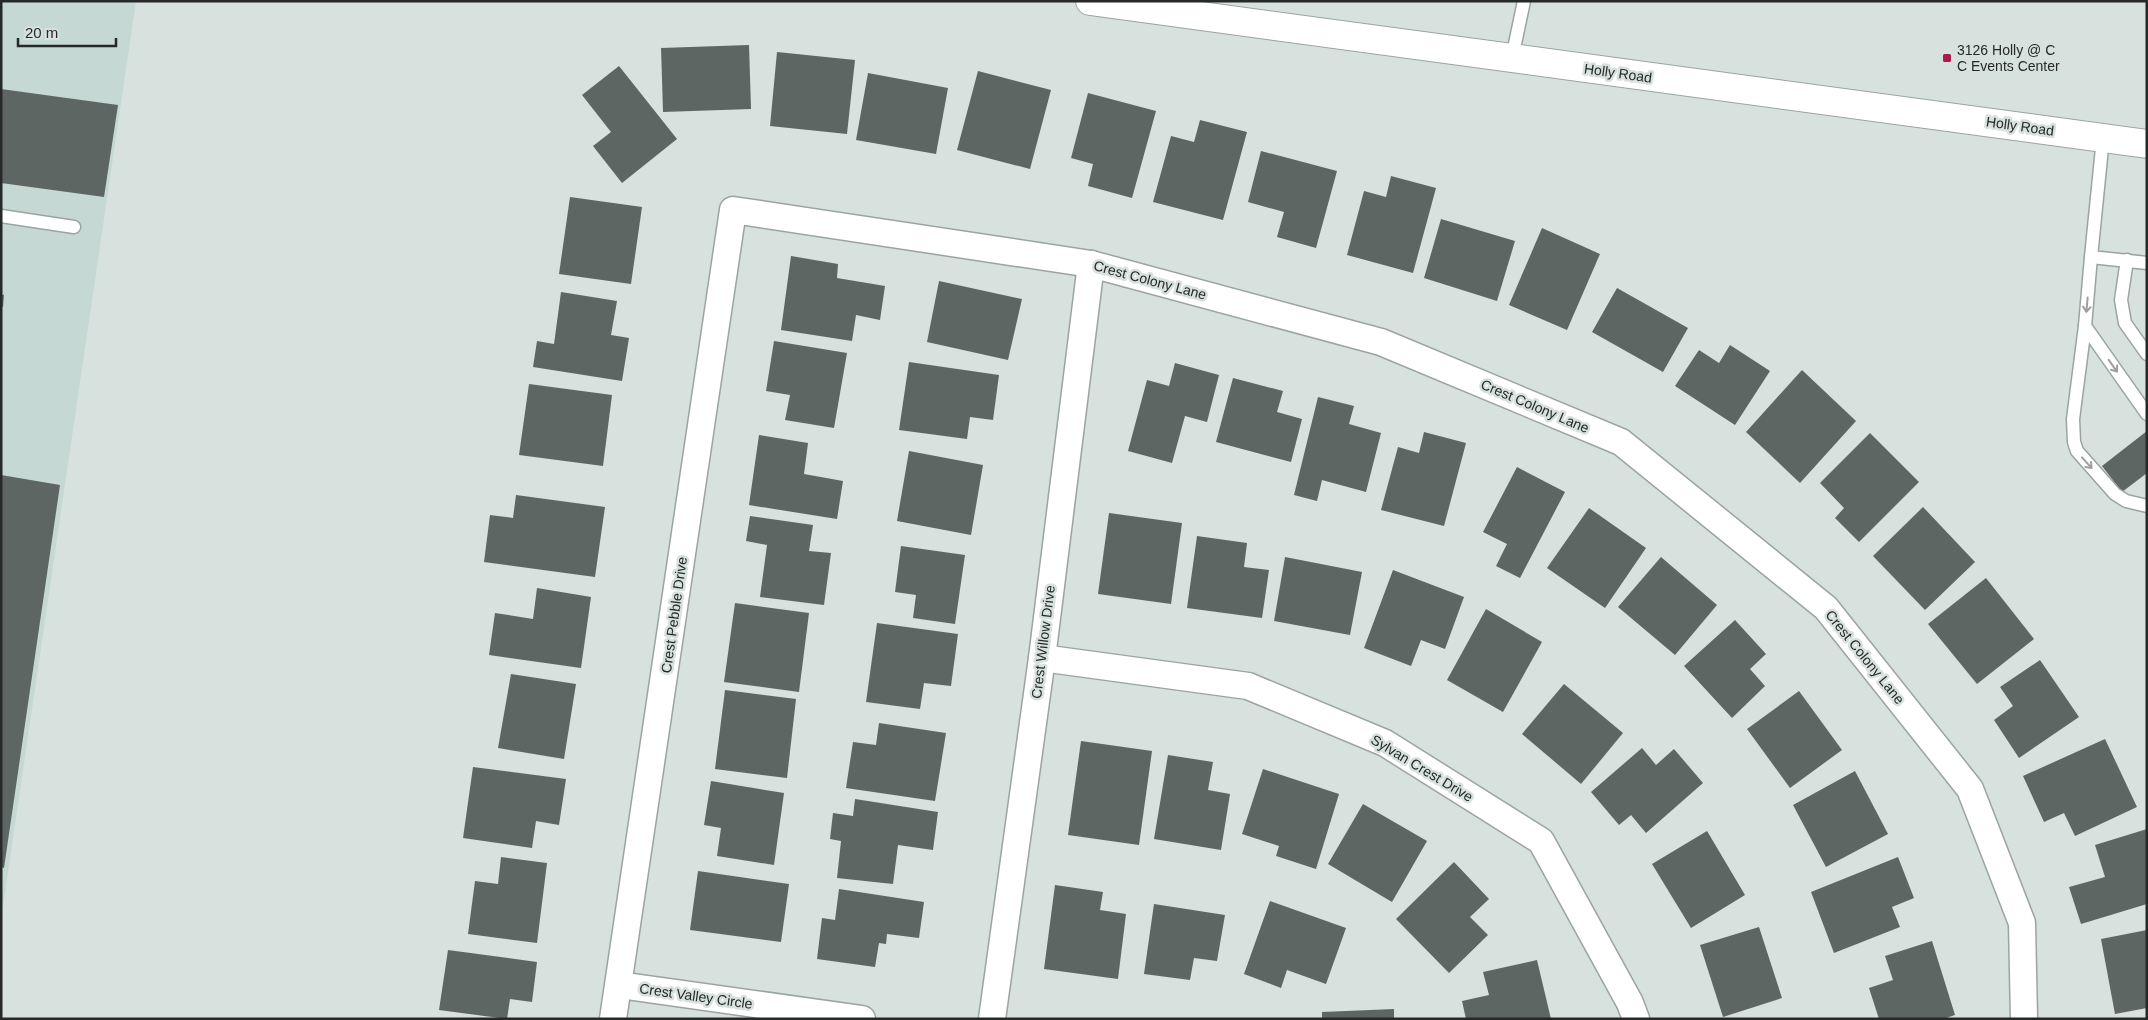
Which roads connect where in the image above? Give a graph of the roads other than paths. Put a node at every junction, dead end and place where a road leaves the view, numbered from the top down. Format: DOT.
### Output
graph roads {
  1 [pos="1090,1"];
  2 [pos="1524,1"];
  3 [pos="1512,58"];
  4 [pos="2103,138"];
  5 [pos="2147,144"];
  6 [pos="733,210"];
  7 [pos="1,216"];
  8 [pos="74,228"];
  9 [pos="2091,257"];
  10 [pos="2127,260"];
  11 [pos="2147,263"];
  12 [pos="1091,264"];
  13 [pos="2085,326"];
  14 [pos="2147,354"];
  15 [pos="2147,414"];
  16 [pos="2147,506"];
  17 [pos="1042,658"];
  18 [pos="619,985"];
  19 [pos="613,1019"];
  20 [pos="862,1019"];
  21 [pos="992,1019"];
  22 [pos="1636,1019"];
  23 [pos="2024,1019"];
  1 -- 3 [label="main road, Holly Road"];
  2 -- 3 [label="lane"];
  3 -- 4 [label="main road, Holly Road"];
  4 -- 5 [label="main road, Holly Road"];
  4 -- 9 [label="lane"];
  6 -- 12 [label="street, Crest Colony Lane"];
  6 -- 18 [label="street, Crest Pebble Drive"];
  7 -- 8 [label="lane"];
  9 -- 10 [label="lane"];
  9 -- 13 [label="lane, one-way"];
  10 -- 11 [label="lane"];
  10 -- 14 [label="lane"];
  12 -- 17 [label="street, Crest Willow Drive"];
  12 -- 23 [label="street, Crest Colony Lane"];
  13 -- 15 [label="lane, one-way"];
  13 -- 16 [label="lane, one-way"];
  17 -- 21 [label="street, Crest Willow Drive"];
  17 -- 22 [label="street, Sylvan Crest Drive"];
  18 -- 19 [label="street, Crest Pebble Drive"];
  18 -- 20 [label="street, Crest Valley Circle"];
}
